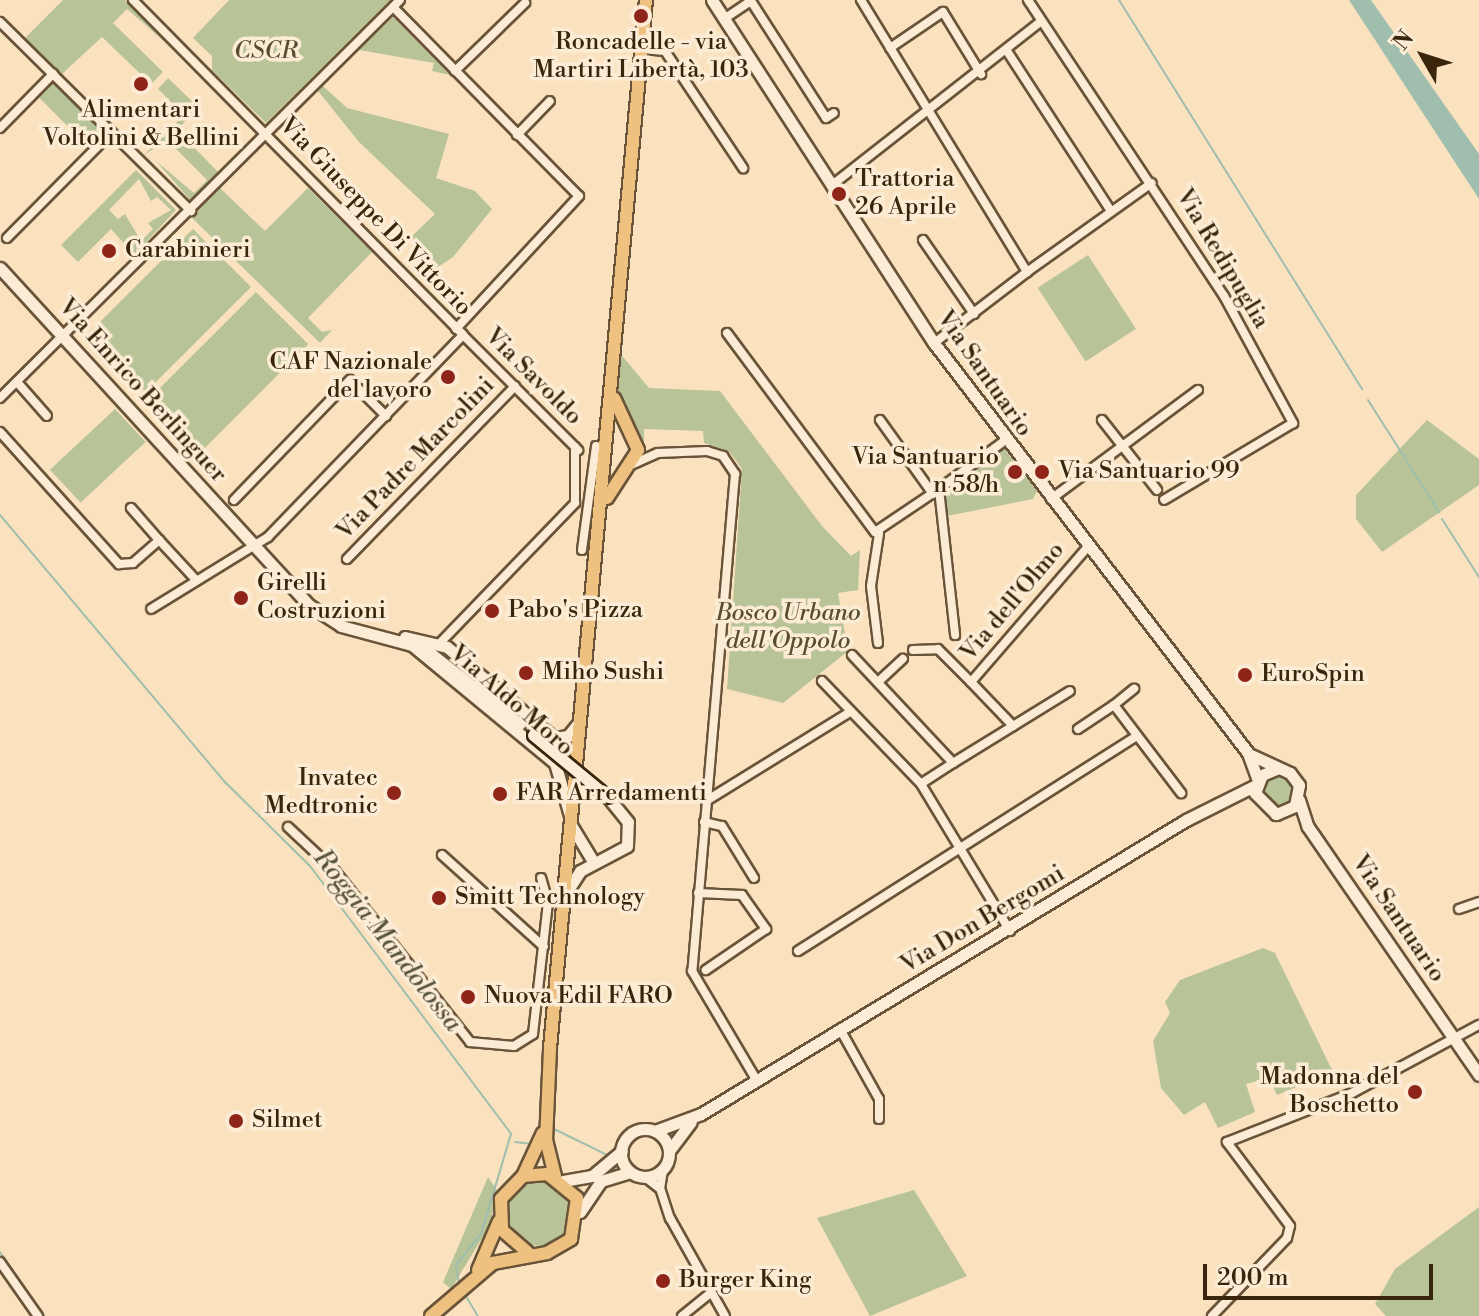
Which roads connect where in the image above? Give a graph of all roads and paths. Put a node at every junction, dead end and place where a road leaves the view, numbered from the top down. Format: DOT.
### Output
graph roads {
  1 [pos="400,0"];
  2 [pos="646,0"];
  3 [pos="712,0"];
  4 [pos="861,0"];
  5 [pos="1028,0"];
  6 [pos="135,1"];
  7 [pos="525,3"];
  8 [pos="393,7"];
  9 [pos="724,19"];
  10 [pos="0,22"];
  11 [pos="1039,23"];
  12 [pos="890,48"];
  13 [pos="642,49"];
  14 [pos="1007,51"];
  15 [pos="455,71"];
  16 [pos="53,74"];
  17 [pos="981,74"];
  18 [pos="550,101"];
  19 [pos="834,113"];
  20 [pos="929,113"];
  21 [pos="0,128"];
  22 [pos="112,132"];
  23 [pos="267,134"];
  24 [pos="517,135"];
  25 [pos="743,168"];
  26 [pos="1152,183"];
  27 [pos="831,186"];
  28 [pos="191,211"];
  29 [pos="1111,211"];
  30 [pos="7,238"];
  31 [pos="923,240"];
  32 [pos="0,268"];
  33 [pos="1027,272"];
  34 [pos="974,314"];
  35 [pos="459,332"];
  36 [pos="727,333"];
  37 [pos="64,339"];
  38 [pos="934,343"];
  39 [pos="17,382"];
  40 [pos="611,382"];
  41 [pos="515,386"];
  42 [pos="1198,390"];
  43 [pos="0,398"];
  44 [pos="47,416"];
  45 [pos="386,416"];
  46 [pos="880,420"];
  47 [pos="1102,420"];
  48 [pos="0,432"];
  49 [pos="632,437"];
  50 [pos="609,438"];
  51 [pos="1004,441"];
  52 [pos="596,446"];
  53 [pos="1121,447"];
  54 [pos="578,450"];
  55 [pos="658,453"];
  56 [pos="606,460"];
  57 [pos="630,466"];
  58 [pos="1157,490"];
  59 [pos="936,491"];
  60 [pos="234,500"];
  61 [pos="1049,500"];
  62 [pos="1164,500"];
  63 [pos="131,508"];
  64 [pos="601,512"];
  65 [pos="879,534"];
  66 [pos="159,540"];
  67 [pos="251,544"];
  68 [pos="1086,549"];
  69 [pos="582,550"];
  70 [pos="347,559"];
  71 [pos="196,580"];
  72 [pos="151,609"];
  73 [pos="955,635"];
  74 [pos="395,637"];
  75 [pos="878,643"];
  76 [pos="913,650"];
  77 [pos="433,651"];
  78 [pos="852,655"];
  79 [pos="903,659"];
  80 [pos="440,667"];
  81 [pos="822,681"];
  82 [pos="878,682"];
  83 [pos="971,682"];
  84 [pos="1134,689"];
  85 [pos="1070,691"];
  86 [pos="487,696"];
  87 [pos="1114,705"];
  88 [pos="850,712"];
  89 [pos="580,721"];
  90 [pos="1013,726"];
  91 [pos="1078,729"];
  92 [pos="1137,736"];
  93 [pos="1248,753"];
  94 [pos="953,763"];
  95 [pos="1276,769"];
  96 [pos="1257,783"];
  97 [pos="921,784"];
  98 [pos="1181,793"];
  99 [pos="1299,800"];
  100 [pos="706,801"];
  101 [pos="1232,802"];
  102 [pos="1261,807"];
  103 [pos="1284,813"];
  104 [pos="571,822"];
  105 [pos="704,822"];
  106 [pos="288,827"];
  107 [pos="1308,827"];
  108 [pos="963,851"];
  109 [pos="442,855"];
  110 [pos="594,863"];
  111 [pos="541,878"];
  112 [pos="754,878"];
  113 [pos="698,893"];
  114 [pos="564,900"];
  115 [pos="548,902"];
  116 [pos="1479,902"];
  117 [pos="1459,909"];
  118 [pos="1010,931"];
  119 [pos="544,947"];
  120 [pos="798,951"];
  121 [pos="706,970"];
  122 [pos="1479,1025"];
  123 [pos="840,1029"];
  124 [pos="1451,1036"];
  125 [pos="1479,1075"];
  126 [pos="757,1081"];
  127 [pos="701,1114"];
  128 [pos="879,1119"];
  129 [pos="545,1122"];
  130 [pos="655,1131"];
  131 [pos="622,1151"];
  132 [pos="669,1151"];
  133 [pos="663,1170"];
  134 [pos="630,1172"];
  135 [pos="523,1176"];
  136 [pos="645,1177"];
  137 [pos="559,1178"];
  138 [pos="660,1188"];
  139 [pos="580,1212"];
  140 [pos="499,1221"];
  141 [pos="528,1253"];
  142 [pos="0,1262"];
  143 [pos="472,1277"];
  144 [pos="712,1292"];
  145 [pos="38,1316"];
  146 [pos="431,1316"];
  147 [pos="682,1316"];
  148 [pos="725,1316"];
  149 [pos="1212,1316"];
  1 -- 8 [label="street"];
  2 -- 13 [label="main road"];
  3 -- 9 [label="street, Via Santuario"];
  4 -- 12 [label="street"];
  5 -- 11 [label="street, Via Redipuglia"];
  6 -- 23 [label="street, Via Giuseppe Di Vittorio"];
  7 -- 15 [label="street"];
  8 -- 15 [label="street"];
  8 -- 23 [label="street"];
  9 -- 19 [label="street"];
  9 -- 27 [label="street, Via Santuario"];
  10 -- 16 [label="street"];
  11 -- 14 [label="street"];
  11 -- 26 [label="street, Via Redipuglia"];
  12 -- 17 [label="street"];
  12 -- 20 [label="street"];
  13 -- 25 [label="street"];
  13 -- 40 [label="main road"];
  14 -- 17 [label="street"];
  14 -- 29 [label="street"];
  15 -- 24 [label="street"];
  16 -- 21 [label="street"];
  16 -- 22 [label="street"];
  17 -- 20 [label="street"];
  18 -- 24 [label="street"];
  20 -- 27 [label="street"];
  20 -- 33 [label="street"];
  22 -- 28 [label="street"];
  22 -- 30 [label="street"];
  23 -- 28 [label="street"];
  23 -- 35 [label="street, Via Giuseppe Di Vittorio"];
  24 -- 35 [label="street"];
  26 -- 29 [label="street"];
  26 -- 62 [label="street, Via Redipuglia"];
  27 -- 38 [label="street, Via Santuario"];
  28 -- 37 [label="street"];
  29 -- 33 [label="street"];
  31 -- 34 [label="street"];
  32 -- 37 [label="street, Via Enrico Berlinguer"];
  33 -- 34 [label="street"];
  34 -- 38 [label="street"];
  35 -- 41 [label="street, Via Savoldo"];
  35 -- 45 [label="street, Via Giuseppe Di Vittorio"];
  36 -- 65 [label="street"];
  37 -- 39 [label="street"];
  37 -- 67 [label="street, Via Enrico Berlinguer"];
  38 -- 51 [label="street, Via Santuario"];
  39 -- 43 [label="street"];
  39 -- 44 [label="street"];
  40 -- 49 [label="main road"];
  40 -- 50 [label="main road"];
  40 -- 52 [label="street, Via Savoldo"];
  41 -- 54 [label="street, Via Savoldo"];
  41 -- 70 [label="street, Via Padre Marcolini"];
  42 -- 53 [label="street"];
  45 -- 60 [label="street"];
  45 -- 67 [label="street, Via Giuseppe Di Vittorio"];
  46 -- 59 [label="street"];
  47 -- 53 [label="street"];
  48 -- 66 [label="street"];
  49 -- 50 [label="main road"];
  49 -- 55 [label="street"];
  49 -- 57 [label="main road"];
  50 -- 56 [label="main road"];
  51 -- 59 [label="street"];
  51 -- 61 [label="street, Via Santuario"];
  52 -- 54 [label="street, Via Savoldo"];
  52 -- 69 [label="street"];
  53 -- 58 [label="street"];
  53 -- 61 [label="street"];
  54 -- 77 [label="street"];
  55 -- 57 [label="street"];
  55 -- 100 [label="street"];
  56 -- 57 [label="main road"];
  56 -- 64 [label="main road"];
  57 -- 64 [label="main road"];
  59 -- 65 [label="street"];
  59 -- 73 [label="street"];
  61 -- 68 [label="street, Via Santuario"];
  63 -- 66 [label="street"];
  64 -- 89 [label="main road"];
  65 -- 75 [label="street"];
  66 -- 71 [label="street"];
  67 -- 71 [label="street, Via Giuseppe Di Vittorio"];
  67 -- 74 [label="street, Via Aldo Moro"];
  68 -- 83 [label="street, Via dell'Olmo"];
  68 -- 93 [label="street, Via Santuario"];
  71 -- 72 [label="street, Via Giuseppe Di Vittorio"];
  74 -- 77 [label="street, Via Aldo Moro"];
  74 -- 77 [label="street, Via Aldo Moro"];
  76 -- 83 [label="street, Via dell'Olmo"];
  77 -- 80 [label="street, Via Aldo Moro"];
  77 -- 86 [label="street"];
  77 -- 89 [label="street, Via Aldo Moro"];
  78 -- 82 [label="street"];
  79 -- 82 [label="street"];
  80 -- 86 [label="street"];
  80 -- 104 [label="street, Via Aldo Moro"];
  81 -- 88 [label="street"];
  82 -- 94 [label="street"];
  83 -- 90 [label="street, Via dell'Olmo"];
  84 -- 87 [label="street"];
  85 -- 90 [label="street"];
  86 -- 110 [label="street, bridge"];
  87 -- 91 [label="street"];
  87 -- 92 [label="street"];
  88 -- 97 [label="street"];
  88 -- 100 [label="street"];
  89 -- 104 [label="main road"];
  90 -- 94 [label="street"];
  92 -- 98 [label="street"];
  92 -- 108 [label="street"];
  93 -- 95 [label="street, Via Santuario"];
  93 -- 96 [label="street, Via Santuario"];
  94 -- 97 [label="street"];
  95 -- 96 [label="street"];
  95 -- 99 [label="street"];
  96 -- 101 [label="street, Via Don Bergomi"];
  96 -- 102 [label="street"];
  97 -- 108 [label="street"];
  99 -- 103 [label="street"];
  99 -- 107 [label="street, Via Santuario"];
  100 -- 105 [label="street"];
  101 -- 102 [label="street"];
  101 -- 118 [label="street, Via Don Bergomi"];
  102 -- 103 [label="street"];
  103 -- 107 [label="street, Via Santuario"];
  104 -- 110 [label="street, Via Aldo Moro"];
  104 -- 114 [label="main road"];
  105 -- 112 [label="street"];
  105 -- 113 [label="street"];
  106 -- 119 [label="street"];
  107 -- 124 [label="street, Via Santuario"];
  108 -- 118 [label="street"];
  108 -- 120 [label="street"];
  109 -- 119 [label="street"];
  110 -- 114 [label="street"];
  111 -- 115 [label="street"];
  113 -- 121 [label="street"];
  113 -- 126 [label="street"];
  114 -- 115 [label="street"];
  114 -- 129 [label="main road"];
  115 -- 119 [label="street"];
  116 -- 117 [label="street"];
  118 -- 123 [label="street, Via Don Bergomi"];
  122 -- 124 [label="street"];
  123 -- 126 [label="street, Via Don Bergomi"];
  123 -- 128 [label="street"];
  124 -- 125 [label="street, Via Santuario"];
  124 -- 149 [label="street"];
  126 -- 127 [label="street, Via Don Bergomi"];
  127 -- 130 [label="street, Via Don Bergomi"];
  127 -- 132 [label="street, Via Don Bergomi"];
  129 -- 135 [label="main road"];
  129 -- 137 [label="main road"];
  130 -- 131 [label="street, Via Don Bergomi"];
  130 -- 132 [label="street"];
  131 -- 134 [label="street"];
  131 -- 137 [label="street"];
  132 -- 133 [label="street, Via Don Bergomi"];
  133 -- 136 [label="street"];
  133 -- 138 [label="street"];
  134 -- 136 [label="street"];
  134 -- 139 [label="street"];
  135 -- 137 [label="main road"];
  135 -- 140 [label="main road"];
  136 -- 138 [label="street"];
  137 -- 139 [label="main road"];
  138 -- 144 [label="street"];
  139 -- 141 [label="main road"];
  140 -- 141 [label="main road"];
  140 -- 143 [label="main road"];
  141 -- 143 [label="main road"];
  142 -- 145 [label="street"];
  143 -- 146 [label="main road"];
  144 -- 147 [label="street"];
  144 -- 148 [label="street"];
}
